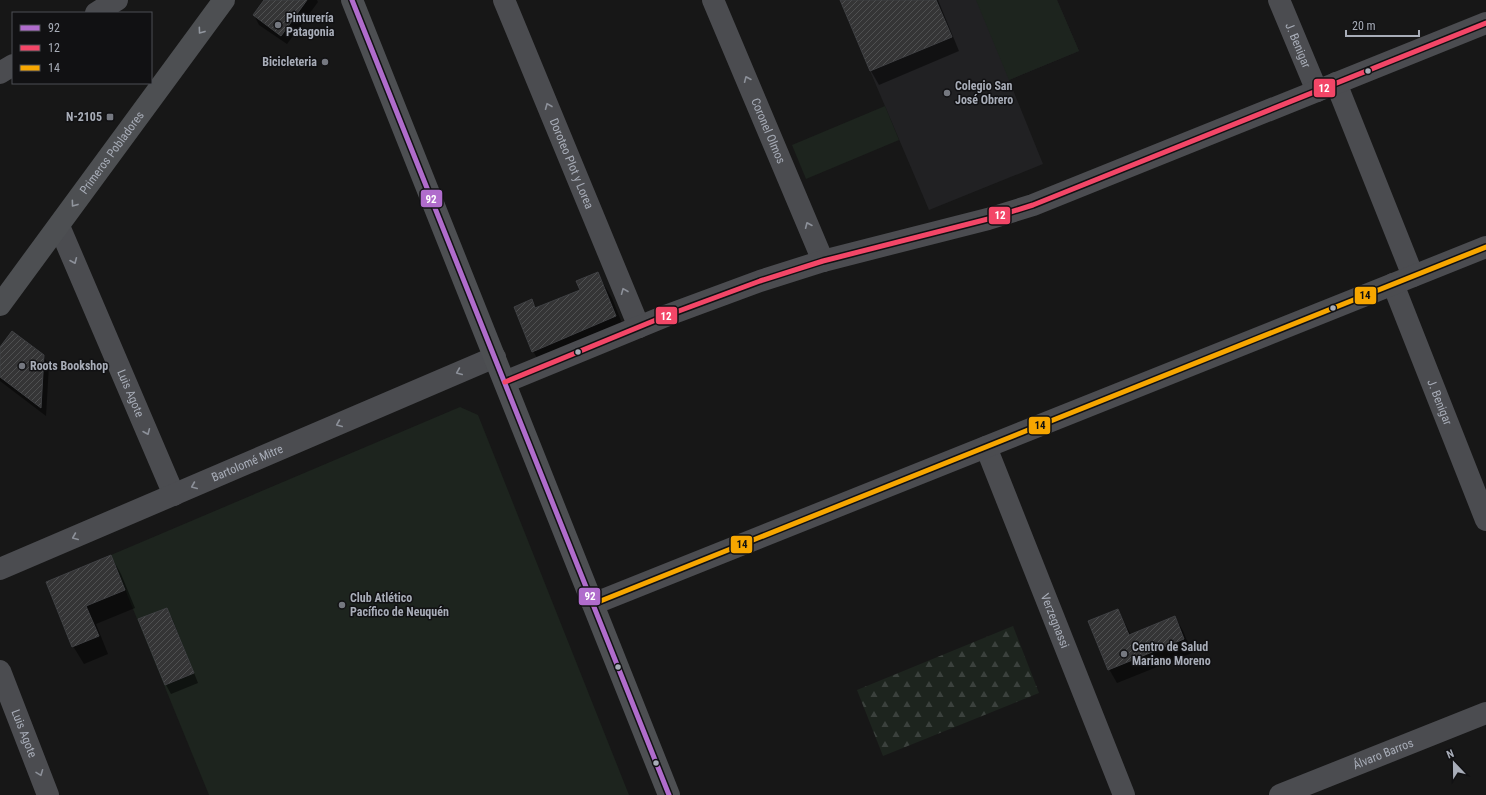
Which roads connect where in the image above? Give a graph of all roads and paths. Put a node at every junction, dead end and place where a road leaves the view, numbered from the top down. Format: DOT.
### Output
graph roads {
  1 [pos="118,0"];
  2 [pos="224,0"];
  3 [pos="352,0"];
  4 [pos="504,0"];
  5 [pos="713,0"];
  6 [pos="1279,0"];
  7 [pos="98,12"];
  8 [pos="1486,23"];
  9 [pos="12,66"];
  10 [pos="0,73"];
  11 [pos="1326,87"];
  12 [pos="59,226"];
  13 [pos="1486,247"];
  14 [pos="823,261"];
  15 [pos="1414,276"];
  16 [pos="1393,284"];
  17 [pos="0,305"];
  18 [pos="638,327"];
  19 [pos="495,357"];
  20 [pos="505,382"];
  21 [pos="986,447"];
  22 [pos="174,494"];
  23 [pos="1486,520"];
  24 [pos="0,569"];
  25 [pos="593,604"];
  26 [pos="0,671"];
  27 [pos="1486,713"];
  28 [pos="48,795"];
  29 [pos="669,795"];
  30 [pos="1124,795"];
  31 [pos="1280,795"];
  1 -- 7 [label="street"];
  2 -- 12 [label="main road, Primeros Pobladores, one-way"];
  3 -- 19 [label="main road"];
  18 -- 4 [label="street, Doroteo Plot y Lorea, one-way"];
  14 -- 5 [label="street, Coronel Olmos, one-way"];
  6 -- 11 [label="street, J. Benigar"];
  8 -- 11 [label="street"];
  9 -- 10 [label="street"];
  11 -- 14 [label="street"];
  11 -- 15 [label="street, J. Benigar"];
  12 -- 17 [label="main road, Primeros Pobladores"];
  12 -- 22 [label="street, Luis Agote, one-way"];
  13 -- 15 [label="street"];
  14 -- 18 [label="street"];
  15 -- 16 [label="street"];
  16 -- 21 [label="street"];
  16 -- 23 [label="street, J. Benigar"];
  18 -- 20 [label="street"];
  19 -- 20 [label="main road"];
  19 -- 22 [label="street, Bartolomé Mitre, one-way"];
  20 -- 25 [label="main road"];
  21 -- 25 [label="street"];
  21 -- 30 [label="street, Verzegnassi"];
  22 -- 24 [label="street, Bartolomé Mitre, one-way"];
  25 -- 29 [label="main road"];
  26 -- 28 [label="street, Luis Agote, one-way"];
  27 -- 31 [label="street, Álvaro Barros"];
}
